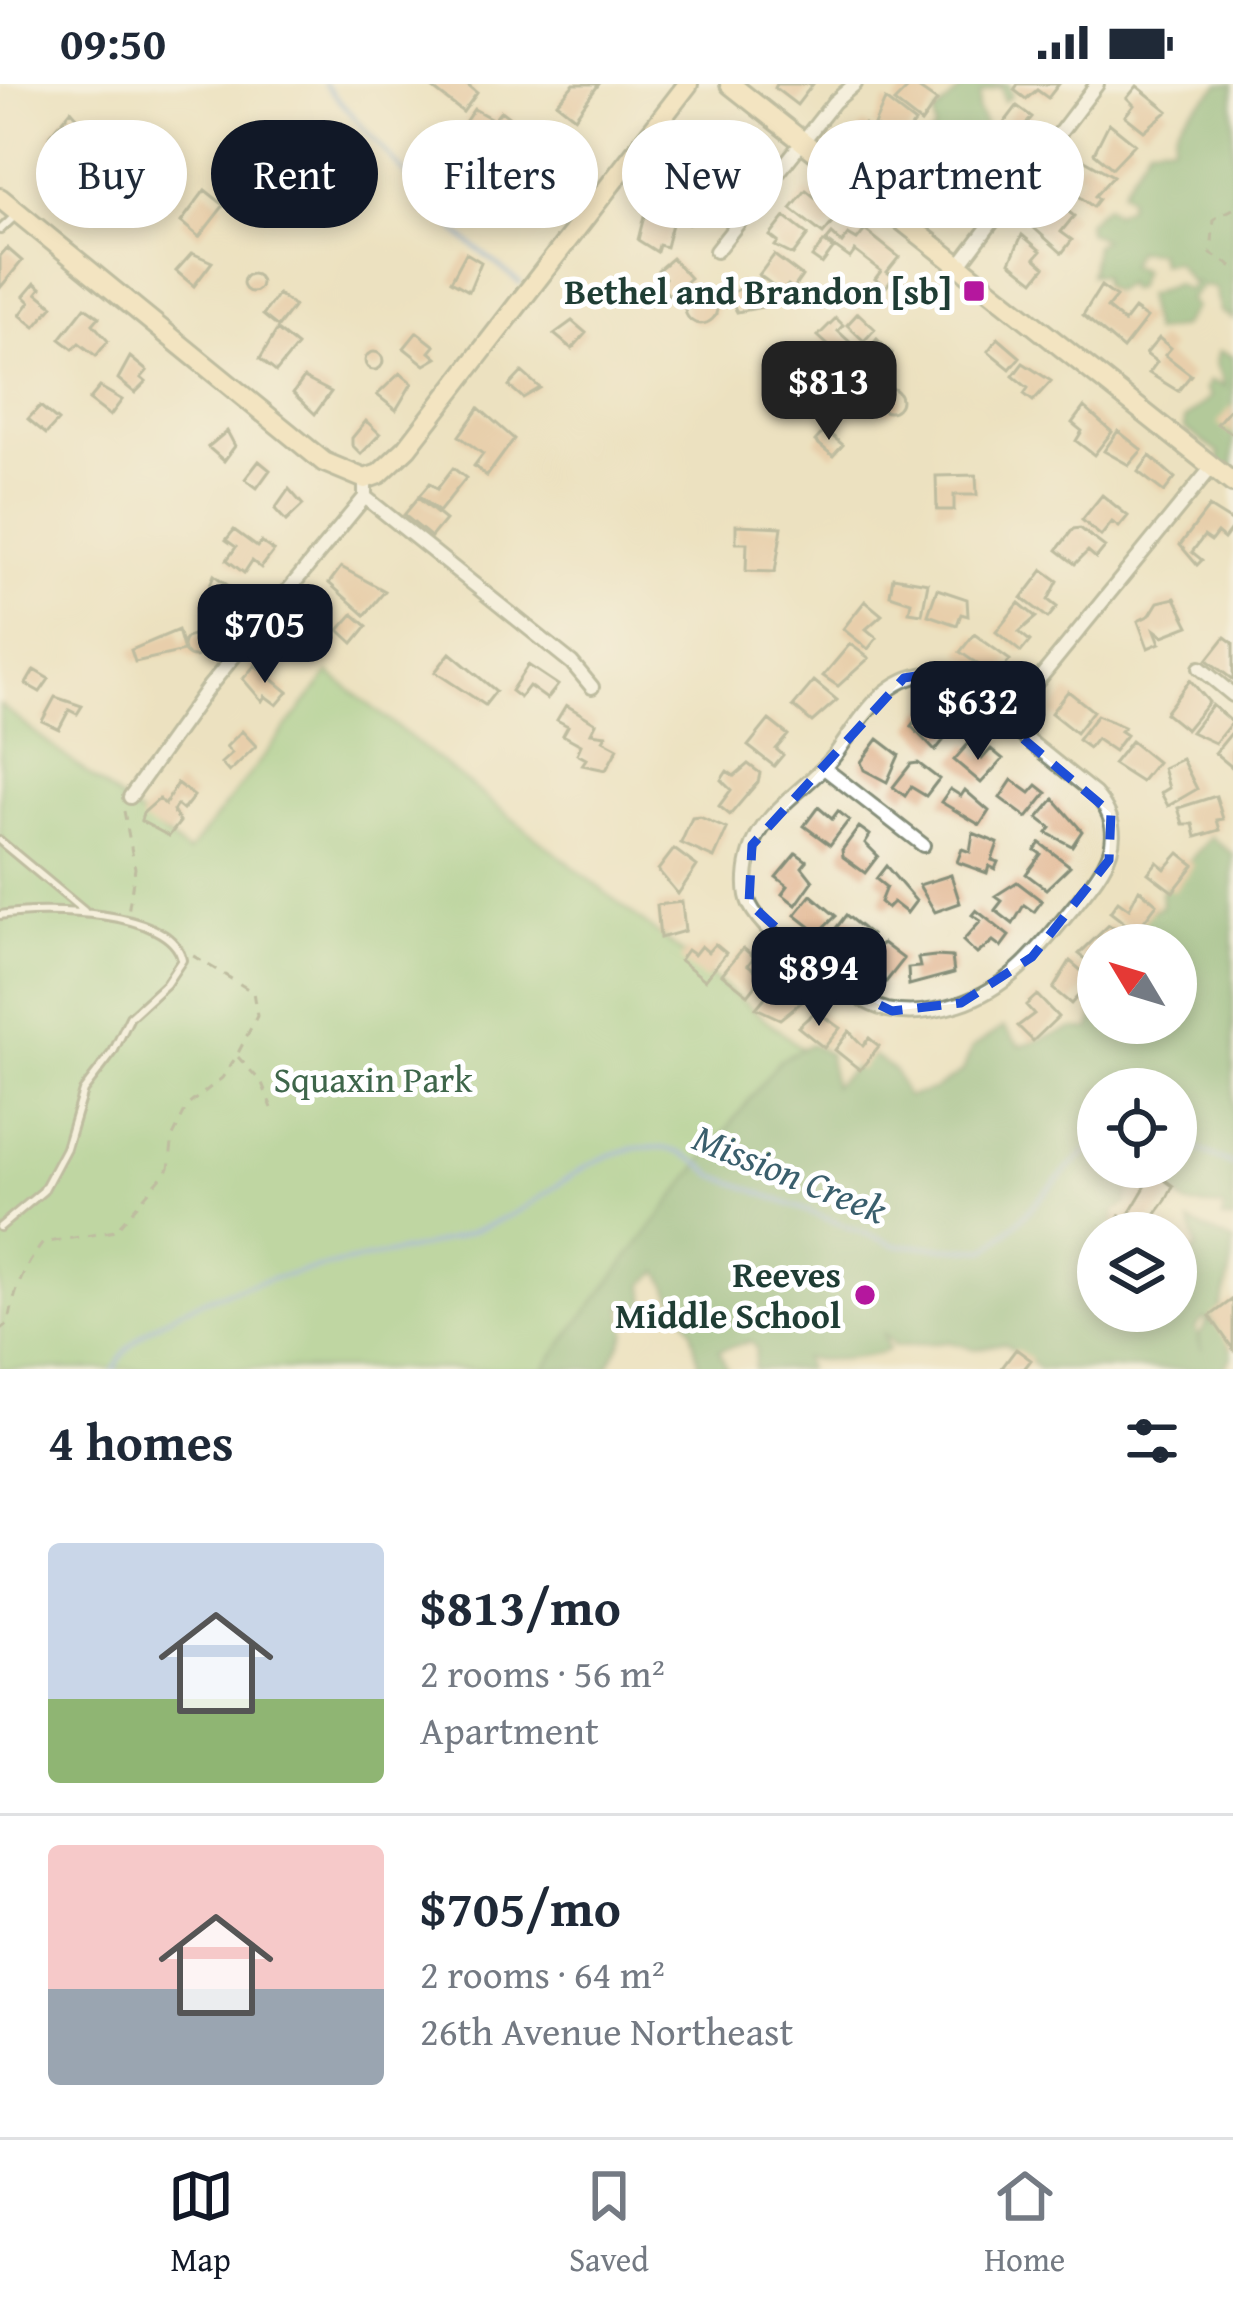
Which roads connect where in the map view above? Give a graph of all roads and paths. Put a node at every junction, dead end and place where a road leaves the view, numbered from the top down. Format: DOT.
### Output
graph roads {
  1 [pos="688,84"];
  2 [pos="730,84"];
  3 [pos="855,84"];
  4 [pos="1097,84"];
  5 [pos="803,141"];
  6 [pos="0,198"];
  7 [pos="1233,209"];
  8 [pos="18,212"];
  9 [pos="0,230"];
  10 [pos="716,251"];
  11 [pos="958,266"];
  12 [pos="1233,267"];
  13 [pos="1212,467"];
  14 [pos="1233,483"];
  15 [pos="365,488"];
  16 [pos="1200,668"];
  17 [pos="592,687"];
  18 [pos="1233,694"];
  19 [pos="1005,721"];
  20 [pos="824,769"];
  21 [pos="130,796"];
  22 [pos="0,841"];
  23 [pos="923,844"];
  24 [pos="87,914"];
  25 [pos="0,915"];
  26 [pos="125,920"];
  27 [pos="181,951"];
  28 [pos="236,1057"];
  29 [pos="272,1108"];
  30 [pos="0,1227"];
  31 [pos="0,1330"];
  1 -- 15 [label="street"];
  2 -- 5 [label="street"];
  3 -- 5 [label="street"];
  4 -- 11 [label="street"];
  5 -- 10 [label="street"];
  5 -- 11 [label="street"];
  6 -- 8 [label="street"];
  7 -- 12 [label="path"];
  8 -- 9 [label="lane"];
  8 -- 15 [label="street"];
  11 -- 13 [label="street"];
  13 -- 14 [label="street"];
  13 -- 19 [label="street"];
  15 -- 17 [label="street"];
  15 -- 21 [label="street"];
  16 -- 18 [label="street"];
  19 -- 20 [label="street"];
  19 -- 20 [label="street"];
  20 -- 23 [label="street"];
  21 -- 26 [label="path"];
  22 -- 24 [label="lane"];
  24 -- 25 [label="lane"];
  24 -- 26 [label="lane"];
  26 -- 27 [label="lane"];
  27 -- 28 [label="path"];
  27 -- 30 [label="lane"];
  28 -- 29 [label="path"];
  28 -- 31 [label="path"];
}
